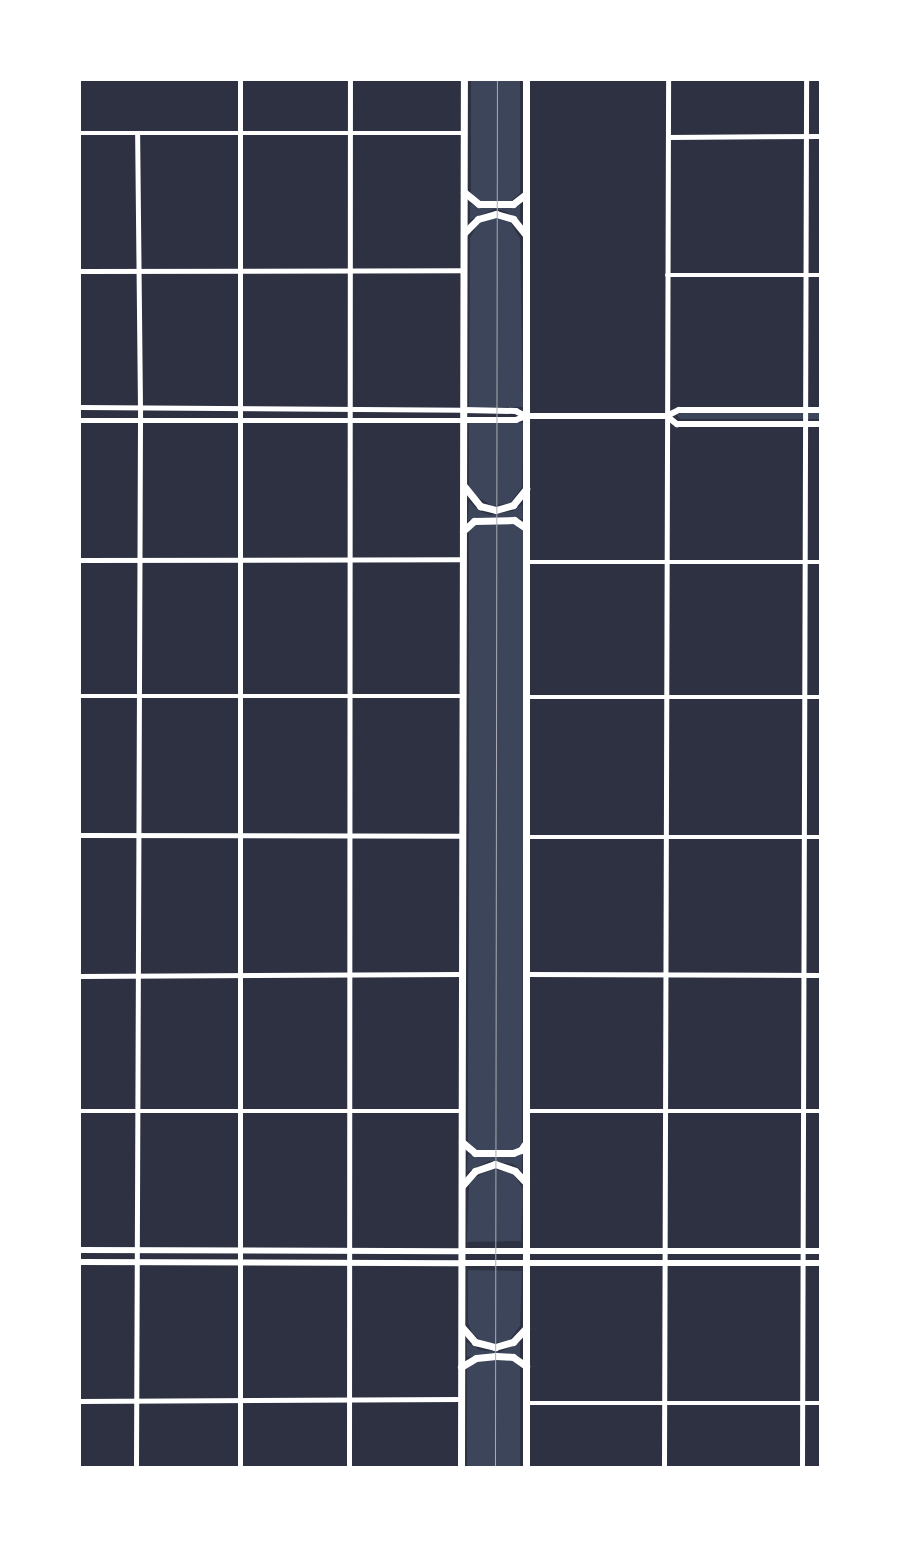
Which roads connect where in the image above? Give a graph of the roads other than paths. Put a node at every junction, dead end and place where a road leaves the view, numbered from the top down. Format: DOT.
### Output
graph roads {
  1 [pos="240,80"];
  2 [pos="350,80"];
  3 [pos="464,80"];
  4 [pos="526,80"];
  5 [pos="668,80"];
  6 [pos="806,80"];
  7 [pos="349,132"];
  8 [pos="80,133"];
  9 [pos="240,133"];
  10 [pos="464,133"];
  11 [pos="137,134"];
  12 [pos="806,136"];
  13 [pos="820,136"];
  14 [pos="668,137"];
  15 [pos="464,192"];
  16 [pos="526,194"];
  17 [pos="464,234"];
  18 [pos="526,235"];
  19 [pos="80,270"];
  20 [pos="464,270"];
  21 [pos="137,271"];
  22 [pos="240,271"];
  23 [pos="349,271"];
  24 [pos="667,275"];
  25 [pos="806,275"];
  26 [pos="820,275"];
  27 [pos="80,408"];
  28 [pos="140,408"];
  29 [pos="240,408"];
  30 [pos="349,410"];
  31 [pos="464,410"];
  32 [pos="805,410"];
  33 [pos="820,410"];
  34 [pos="526,416"];
  35 [pos="667,416"];
  36 [pos="138,419"];
  37 [pos="80,420"];
  38 [pos="240,420"];
  39 [pos="349,420"];
  40 [pos="464,420"];
  41 [pos="805,424"];
  42 [pos="820,424"];
  43 [pos="463,486"];
  44 [pos="526,488"];
  45 [pos="526,529"];
  46 [pos="463,531"];
  47 [pos="463,559"];
  48 [pos="80,560"];
  49 [pos="137,560"];
  50 [pos="240,561"];
  51 [pos="349,561"];
  52 [pos="526,562"];
  53 [pos="666,562"];
  54 [pos="805,562"];
  55 [pos="820,562"];
  56 [pos="137,695"];
  57 [pos="80,696"];
  58 [pos="240,696"];
  59 [pos="350,696"];
  60 [pos="463,696"];
  61 [pos="526,697"];
  62 [pos="666,697"];
  63 [pos="804,697"];
  64 [pos="820,697"];
  65 [pos="80,835"];
  66 [pos="138,835"];
  67 [pos="240,835"];
  68 [pos="349,835"];
  69 [pos="462,836"];
  70 [pos="526,837"];
  71 [pos="666,837"];
  72 [pos="804,837"];
  73 [pos="820,837"];
  74 [pos="462,974"];
  75 [pos="526,974"];
  76 [pos="138,975"];
  77 [pos="665,975"];
  78 [pos="803,975"];
  79 [pos="820,975"];
  80 [pos="80,976"];
  81 [pos="240,976"];
  82 [pos="350,976"];
  83 [pos="80,1111"];
  84 [pos="137,1111"];
  85 [pos="240,1111"];
  86 [pos="350,1111"];
  87 [pos="462,1111"];
  88 [pos="526,1111"];
  89 [pos="665,1111"];
  90 [pos="803,1111"];
  91 [pos="820,1111"];
  92 [pos="526,1141"];
  93 [pos="462,1142"];
  94 [pos="526,1184"];
  95 [pos="462,1187"];
  96 [pos="80,1250"];
  97 [pos="137,1250"];
  98 [pos="240,1250"];
  99 [pos="350,1251"];
  100 [pos="461,1251"];
  101 [pos="526,1251"];
  102 [pos="664,1251"];
  103 [pos="803,1251"];
  104 [pos="820,1251"];
  105 [pos="80,1262"];
  106 [pos="137,1262"];
  107 [pos="240,1262"];
  108 [pos="350,1262"];
  109 [pos="461,1263"];
  110 [pos="526,1263"];
  111 [pos="664,1263"];
  112 [pos="803,1263"];
  113 [pos="820,1263"];
  114 [pos="462,1327"];
  115 [pos="526,1328"];
  116 [pos="526,1366"];
  117 [pos="461,1367"];
  118 [pos="461,1399"];
  119 [pos="80,1401"];
  120 [pos="136,1401"];
  121 [pos="240,1402"];
  122 [pos="350,1402"];
  123 [pos="802,1402"];
  124 [pos="820,1402"];
  125 [pos="526,1403"];
  126 [pos="664,1403"];
  127 [pos="136,1467"];
  128 [pos="240,1467"];
  129 [pos="348,1467"];
  130 [pos="461,1467"];
  131 [pos="526,1467"];
  132 [pos="664,1467"];
  133 [pos="802,1467"];
  1 -- 9 [label="street"];
  2 -- 7 [label="street"];
  3 -- 10 [label="highway"];
  4 -- 16 [label="highway"];
  5 -- 14 [label="street"];
  6 -- 12 [label="street"];
  7 -- 9 [label="street"];
  7 -- 10 [label="street"];
  7 -- 23 [label="street"];
  8 -- 11 [label="street"];
  9 -- 11 [label="street"];
  9 -- 22 [label="street"];
  10 -- 15 [label="highway"];
  11 -- 21 [label="street"];
  12 -- 13 [label="street"];
  12 -- 14 [label="street"];
  12 -- 25 [label="street"];
  14 -- 24 [label="street"];
  15 -- 16 [label="highway"];
  15 -- 17 [label="highway"];
  16 -- 18 [label="highway"];
  17 -- 18 [label="highway"];
  17 -- 20 [label="highway"];
  18 -- 34 [label="highway"];
  19 -- 21 [label="street"];
  20 -- 23 [label="street"];
  20 -- 31 [label="highway"];
  21 -- 22 [label="street"];
  21 -- 28 [label="street"];
  22 -- 23 [label="street"];
  22 -- 29 [label="street"];
  23 -- 30 [label="street"];
  24 -- 25 [label="street"];
  24 -- 35 [label="street"];
  25 -- 26 [label="street"];
  25 -- 32 [label="street"];
  27 -- 28 [label="street"];
  28 -- 29 [label="street"];
  28 -- 36 [label="street"];
  29 -- 30 [label="street"];
  29 -- 38 [label="street"];
  30 -- 31 [label="street"];
  30 -- 39 [label="street"];
  31 -- 34 [label="main road"];
  31 -- 40 [label="highway"];
  32 -- 33 [label="main road"];
  32 -- 35 [label="main road"];
  32 -- 41 [label="street"];
  34 -- 35 [label="main road"];
  34 -- 40 [label="main road"];
  34 -- 44 [label="highway"];
  35 -- 41 [label="main road"];
  35 -- 53 [label="street"];
  36 -- 37 [label="street"];
  36 -- 38 [label="street"];
  36 -- 49 [label="street"];
  38 -- 39 [label="street"];
  38 -- 50 [label="street"];
  39 -- 40 [label="street"];
  39 -- 51 [label="street"];
  40 -- 43 [label="highway"];
  41 -- 42 [label="main road"];
  41 -- 54 [label="street"];
  43 -- 44 [label="highway"];
  43 -- 46 [label="highway"];
  44 -- 45 [label="highway"];
  45 -- 46 [label="highway"];
  45 -- 52 [label="highway"];
  46 -- 47 [label="highway"];
  47 -- 51 [label="street"];
  47 -- 60 [label="highway"];
  48 -- 49 [label="street"];
  49 -- 50 [label="street"];
  49 -- 56 [label="street"];
  50 -- 51 [label="street"];
  50 -- 58 [label="street"];
  51 -- 59 [label="street"];
  52 -- 53 [label="street"];
  52 -- 61 [label="highway"];
  53 -- 54 [label="street"];
  53 -- 62 [label="street"];
  54 -- 55 [label="street"];
  54 -- 63 [label="street"];
  56 -- 57 [label="street"];
  56 -- 58 [label="street"];
  56 -- 66 [label="street"];
  58 -- 59 [label="street"];
  58 -- 67 [label="street"];
  59 -- 60 [label="street"];
  59 -- 68 [label="street"];
  60 -- 69 [label="highway"];
  61 -- 62 [label="street"];
  61 -- 70 [label="highway"];
  62 -- 63 [label="street"];
  62 -- 71 [label="street"];
  63 -- 64 [label="street"];
  63 -- 72 [label="street"];
  65 -- 66 [label="street"];
  66 -- 67 [label="street"];
  66 -- 76 [label="street"];
  67 -- 68 [label="street"];
  67 -- 81 [label="street"];
  68 -- 69 [label="street"];
  68 -- 82 [label="street"];
  69 -- 74 [label="highway"];
  70 -- 71 [label="street"];
  70 -- 75 [label="highway"];
  71 -- 72 [label="street"];
  71 -- 77 [label="street"];
  72 -- 73 [label="street"];
  72 -- 78 [label="street"];
  74 -- 82 [label="street"];
  74 -- 87 [label="highway"];
  75 -- 77 [label="street"];
  75 -- 88 [label="highway"];
  76 -- 80 [label="street"];
  76 -- 81 [label="street"];
  76 -- 84 [label="street"];
  77 -- 78 [label="street"];
  77 -- 89 [label="street"];
  78 -- 79 [label="street"];
  78 -- 90 [label="street"];
  81 -- 82 [label="street"];
  81 -- 85 [label="street"];
  82 -- 86 [label="street"];
  83 -- 84 [label="street"];
  84 -- 85 [label="street"];
  84 -- 97 [label="street"];
  85 -- 86 [label="street"];
  85 -- 98 [label="street"];
  86 -- 87 [label="street"];
  86 -- 99 [label="street"];
  87 -- 93 [label="highway"];
  88 -- 89 [label="street"];
  88 -- 92 [label="highway"];
  89 -- 90 [label="street"];
  89 -- 102 [label="street"];
  90 -- 91 [label="street"];
  90 -- 103 [label="street"];
  92 -- 93 [label="highway"];
  92 -- 94 [label="highway"];
  93 -- 95 [label="highway"];
  94 -- 95 [label="highway"];
  94 -- 101 [label="highway"];
  95 -- 100 [label="highway"];
  96 -- 97 [label="main road"];
  97 -- 98 [label="main road"];
  97 -- 106 [label="street"];
  98 -- 99 [label="main road"];
  98 -- 107 [label="street"];
  99 -- 100 [label="main road"];
  99 -- 108 [label="street"];
  100 -- 101 [label="main road"];
  100 -- 109 [label="highway"];
  101 -- 102 [label="main road"];
  101 -- 110 [label="highway"];
  102 -- 103 [label="main road"];
  102 -- 111 [label="street"];
  103 -- 104 [label="main road"];
  103 -- 112 [label="street"];
  105 -- 106 [label="main road"];
  106 -- 107 [label="main road"];
  106 -- 120 [label="street"];
  107 -- 108 [label="main road"];
  107 -- 121 [label="street"];
  108 -- 109 [label="main road"];
  108 -- 122 [label="street"];
  109 -- 110 [label="main road"];
  109 -- 114 [label="highway"];
  110 -- 111 [label="main road"];
  110 -- 115 [label="highway"];
  111 -- 112 [label="main road"];
  111 -- 126 [label="street"];
  112 -- 113 [label="main road"];
  112 -- 123 [label="street"];
  114 -- 115 [label="highway"];
  114 -- 117 [label="highway"];
  115 -- 116 [label="highway"];
  116 -- 117 [label="highway"];
  116 -- 125 [label="highway"];
  117 -- 118 [label="highway"];
  118 -- 122 [label="street"];
  118 -- 130 [label="highway"];
  119 -- 120 [label="street"];
  120 -- 121 [label="street"];
  120 -- 127 [label="street"];
  121 -- 122 [label="street"];
  121 -- 128 [label="street"];
  122 -- 129 [label="street"];
  123 -- 124 [label="street"];
  123 -- 126 [label="street"];
  123 -- 133 [label="street"];
  125 -- 126 [label="street"];
  125 -- 131 [label="highway"];
  126 -- 132 [label="street"];
}
